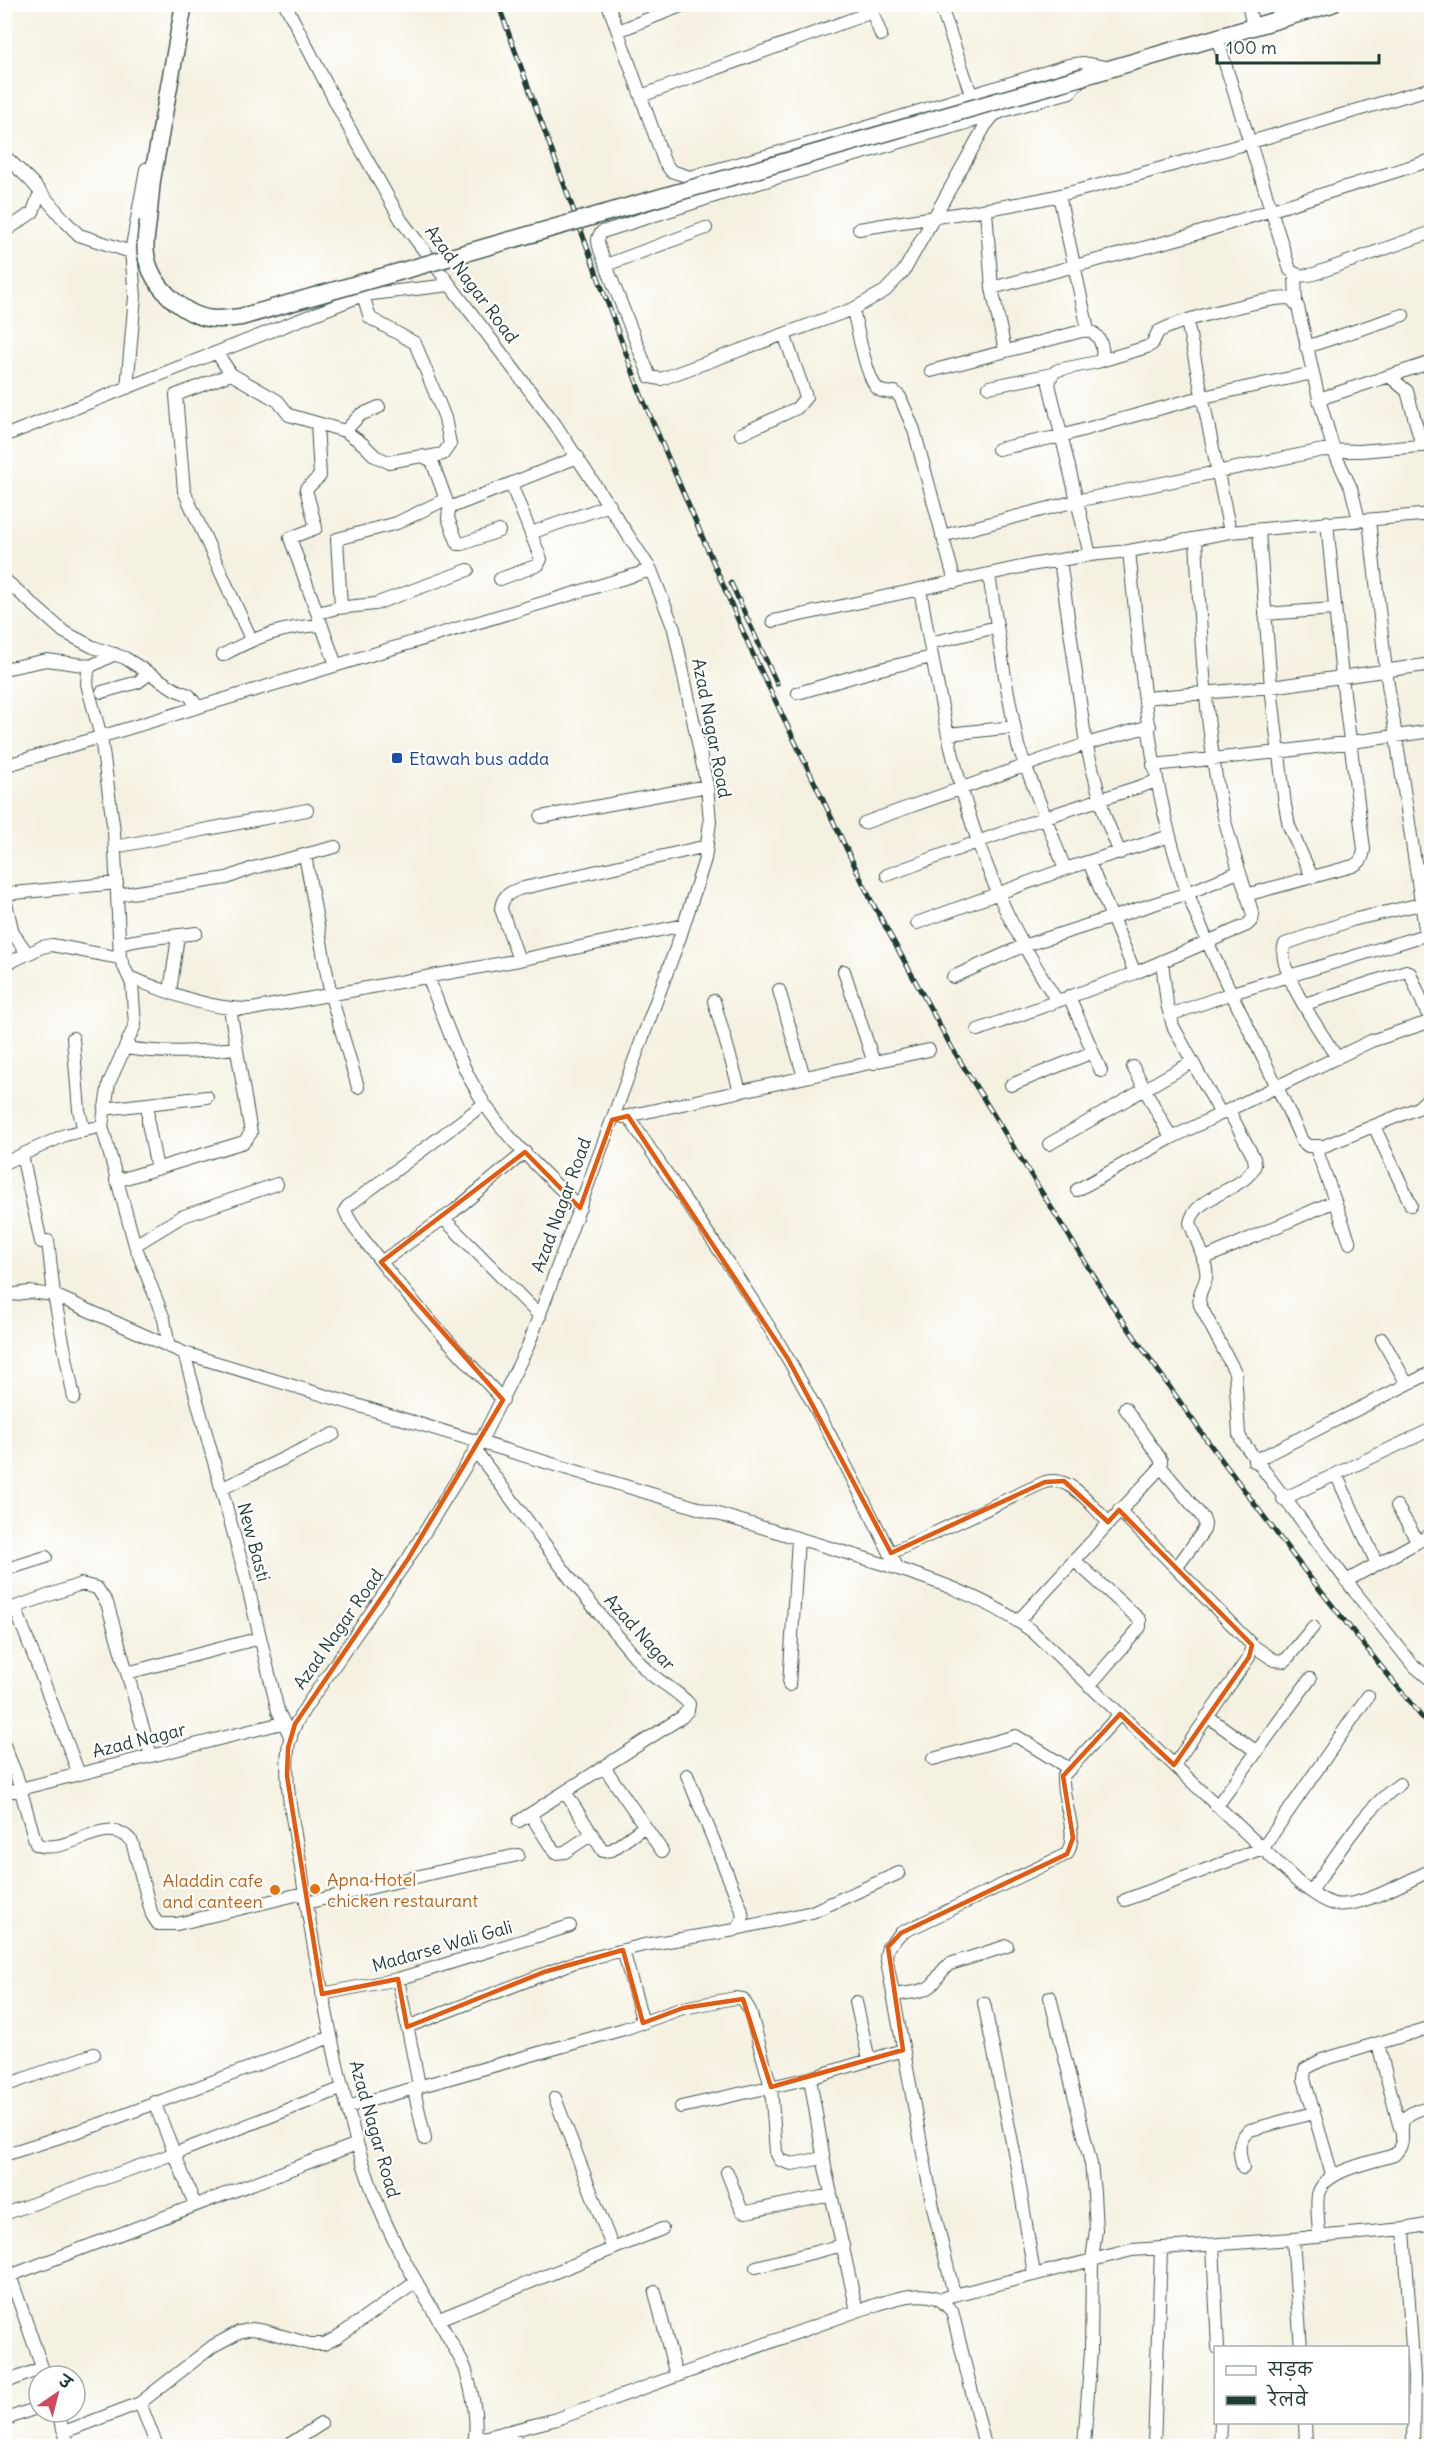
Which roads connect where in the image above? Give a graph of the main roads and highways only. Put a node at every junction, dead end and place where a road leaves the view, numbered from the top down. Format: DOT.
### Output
graph roads {
  1 [pos="184,4"];
  2 [pos="1332,4"];
  1 -- 2 [label="main road, bridge"];
}
